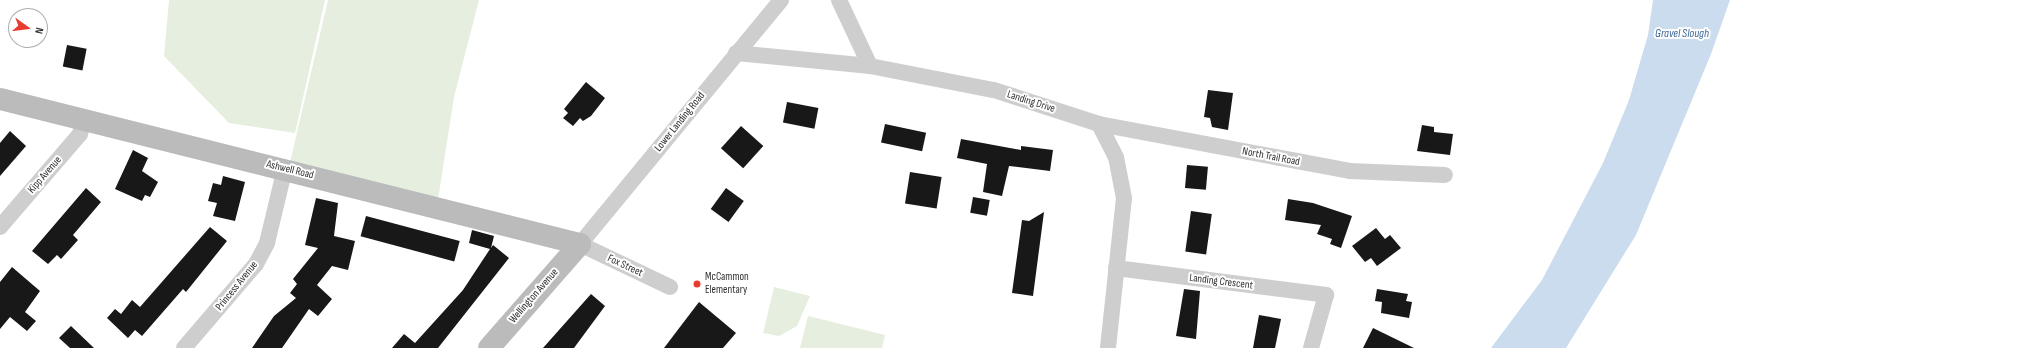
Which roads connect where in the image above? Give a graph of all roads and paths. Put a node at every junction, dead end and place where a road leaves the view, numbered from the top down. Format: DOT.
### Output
graph roads {
  1 [pos="781,0"];
  2 [pos="839,0"];
  3 [pos="736,53"];
  4 [pos="870,66"];
  5 [pos="0,99"];
  6 [pos="84,119"];
  7 [pos="1099,124"];
  8 [pos="285,168"];
  9 [pos="1445,175"];
  10 [pos="0,227"];
  11 [pos="580,244"];
  12 [pos="1116,268"];
  13 [pos="670,287"];
  14 [pos="184,348"];
  15 [pos="489,348"];
  16 [pos="1108,348"];
  17 [pos="1311,348"];
  1 -- 3 [label="street, Lower Landing Road"];
  2 -- 4 [label="street"];
  3 -- 4 [label="street, Landing Drive"];
  3 -- 11 [label="street, Lower Landing Road"];
  4 -- 7 [label="street, Landing Drive"];
  5 -- 6 [label="street, Ashwell Road"];
  6 -- 8 [label="street, Ashwell Road"];
  6 -- 10 [label="street, Kipp Avenue"];
  7 -- 9 [label="street, North Trail Road"];
  7 -- 12 [label="street"];
  8 -- 11 [label="street, Ashwell Road"];
  8 -- 14 [label="street, Princess Avenue"];
  11 -- 13 [label="street, Fox Street"];
  11 -- 15 [label="street, Wellington Avenue"];
  12 -- 16 [label="street"];
  12 -- 17 [label="street, Landing Crescent"];
}
